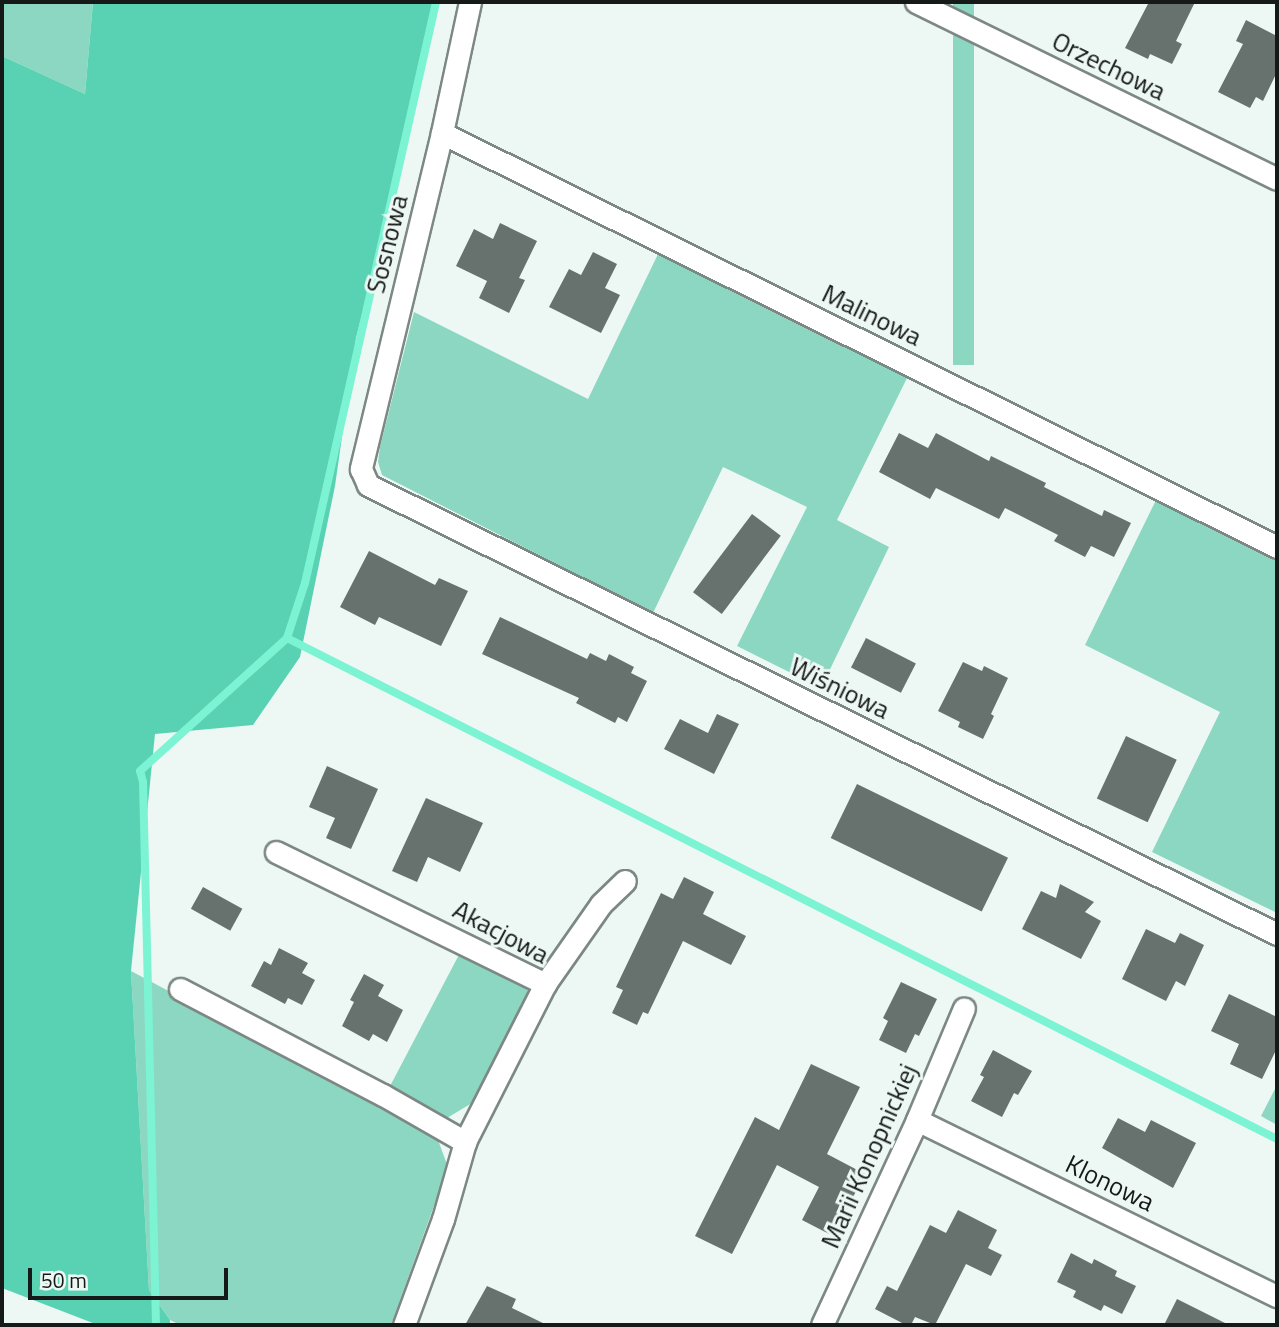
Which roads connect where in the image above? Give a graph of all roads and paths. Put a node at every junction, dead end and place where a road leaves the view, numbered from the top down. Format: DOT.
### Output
graph roads {
  1 [pos="470,2"];
  2 [pos="916,2"];
  3 [pos="442,133"];
  4 [pos="1277,179"];
  5 [pos="378,492"];
  6 [pos="1277,547"];
  7 [pos="275,852"];
  8 [pos="625,881"];
  9 [pos="1277,934"];
  10 [pos="545,984"];
  11 [pos="180,989"];
  12 [pos="964,1008"];
  13 [pos="917,1120"];
  14 [pos="465,1142"];
  15 [pos="1277,1296"];
  16 [pos="404,1325"];
  17 [pos="822,1325"];
  1 -- 3 [label="street, Sosnowa"];
  2 -- 4 [label="street, Orzechowa"];
  3 -- 5 [label="street, Sosnowa"];
  3 -- 6 [label="street, Malinowa"];
  5 -- 9 [label="street, Wiśniowa"];
  7 -- 10 [label="street, Akacjowa"];
  8 -- 10 [label="street"];
  10 -- 14 [label="street, Akacjowa"];
  11 -- 14 [label="street"];
  12 -- 13 [label="street, Marii Konopnickiej"];
  13 -- 15 [label="street, Klonowa"];
  13 -- 17 [label="street, Marii Konopnickiej"];
  14 -- 16 [label="street, Akacjowa"];
}
